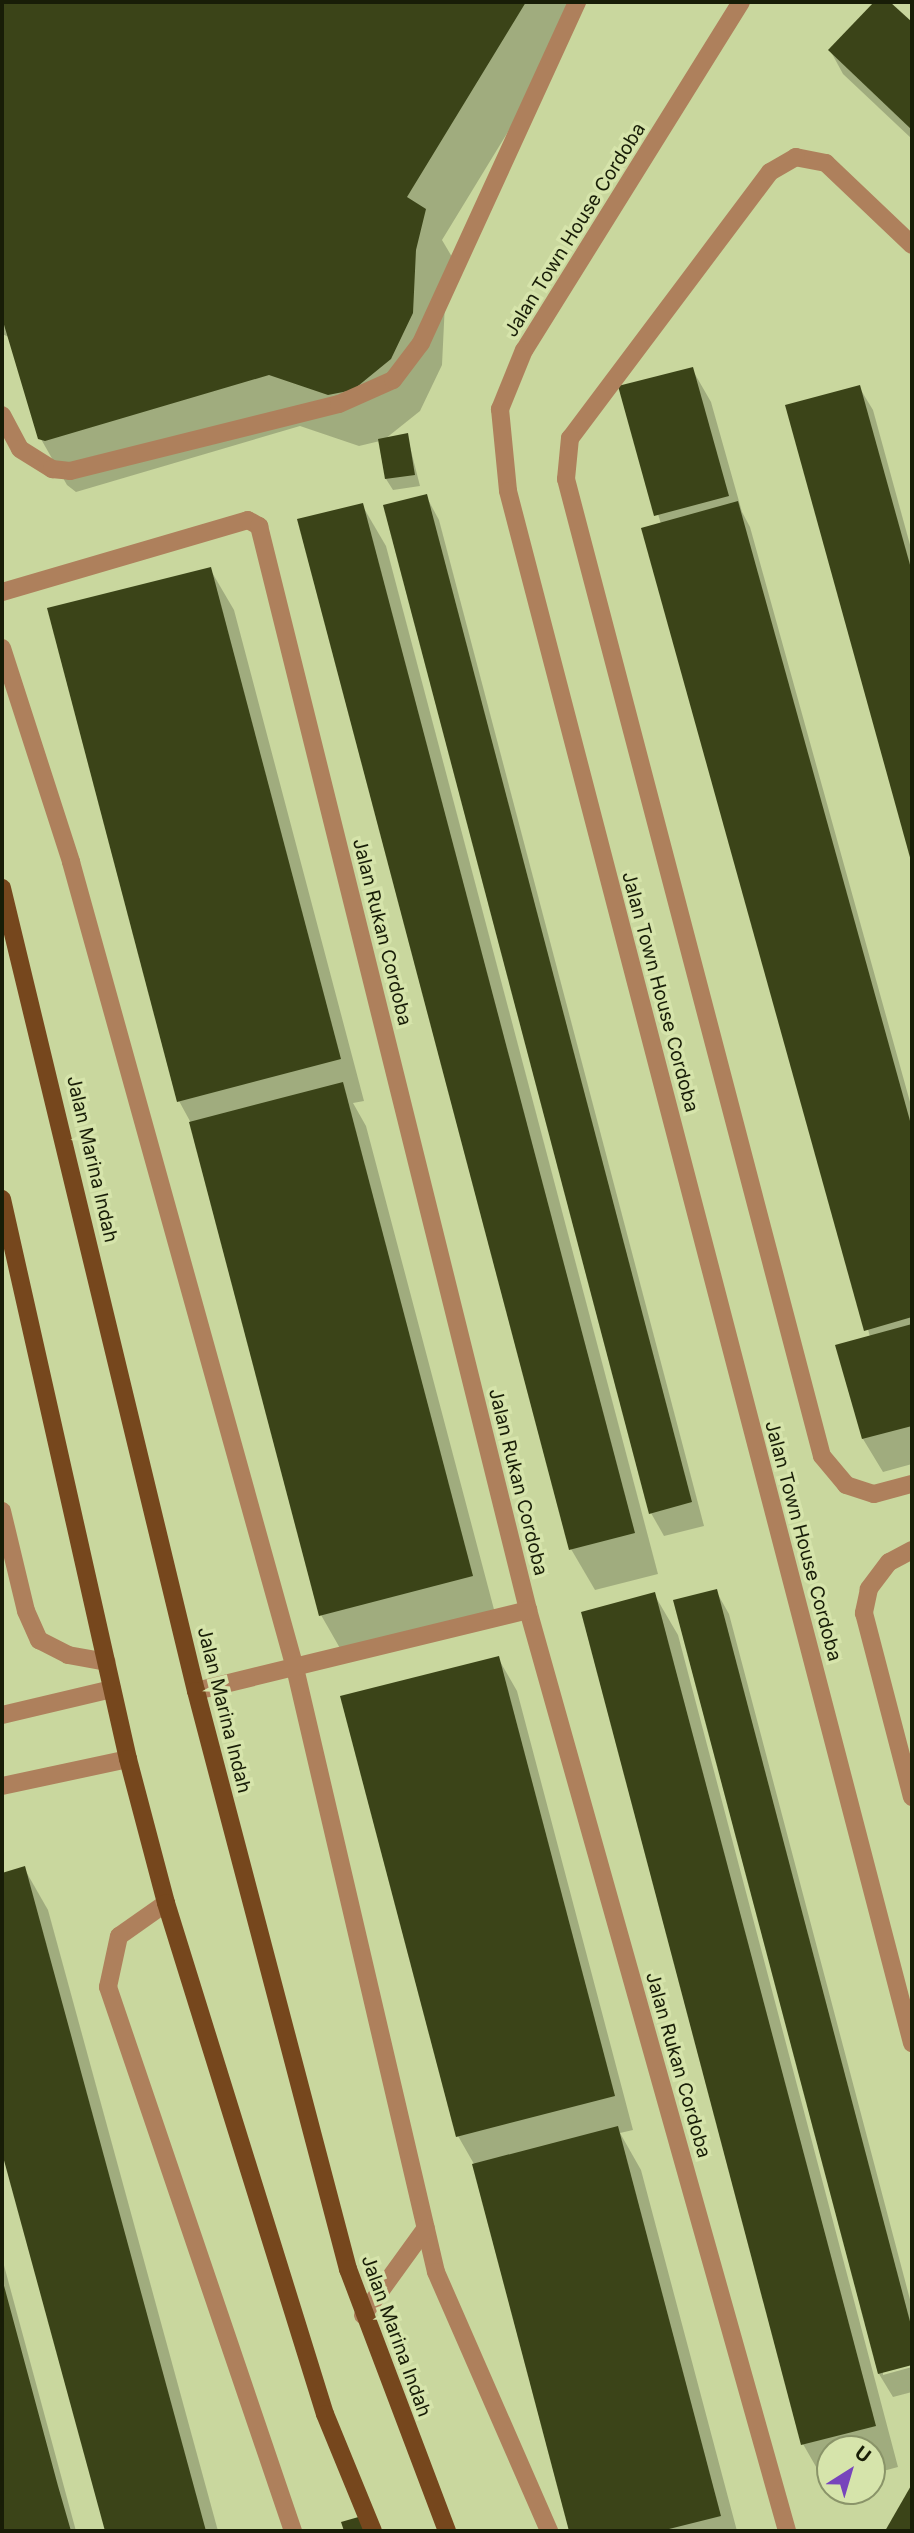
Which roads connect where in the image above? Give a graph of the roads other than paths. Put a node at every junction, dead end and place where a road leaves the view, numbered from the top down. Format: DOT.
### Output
graph roads {
  1 [pos="577,2"];
  2 [pos="741,2"];
  3 [pos="912,245"];
  4 [pos="2,415"];
  5 [pos="2,592"];
  6 [pos="2,648"];
  7 [pos="2,888"];
  8 [pos="2,1199"];
  9 [pos="912,1484"];
  10 [pos="2,1511"];
  11 [pos="912,1550"];
  12 [pos="528,1610"];
  13 [pos="106,1662"];
  14 [pos="295,1668"];
  15 [pos="112,1689"];
  16 [pos="197,1691"];
  17 [pos="2,1715"];
  18 [pos="128,1759"];
  19 [pos="2,1786"];
  20 [pos="912,1797"];
  21 [pos="166,1903"];
  22 [pos="912,2043"];
  23 [pos="426,2228"];
  24 [pos="363,2315"];
  25 [pos="293,2531"];
  26 [pos="373,2531"];
  27 [pos="447,2531"];
  28 [pos="549,2531"];
  29 [pos="787,2531"];
  1 -- 4 [label="street"];
  2 -- 22 [label="street, Jalan Town House Cordoba"];
  3 -- 9 [label="street"];
  5 -- 12 [label="street, Jalan Rukan Cordoba"];
  6 -- 14 [label="street"];
  7 -- 16 [label="main road, Jalan Marina Indah"];
  8 -- 13 [label="main road"];
  10 -- 13 [label="street"];
  11 -- 20 [label="street"];
  12 -- 14 [label="street"];
  12 -- 29 [label="street, Jalan Rukan Cordoba"];
  13 -- 15 [label="main road"];
  14 -- 16 [label="street"];
  14 -- 23 [label="street"];
  15 -- 17 [label="street"];
  15 -- 18 [label="main road"];
  16 -- 24 [label="main road, Jalan Marina Indah"];
  18 -- 19 [label="street"];
  18 -- 21 [label="main road"];
  21 -- 25 [label="street"];
  21 -- 26 [label="main road"];
  23 -- 24 [label="street"];
  23 -- 28 [label="street"];
  24 -- 27 [label="main road, Jalan Marina Indah"];
}
